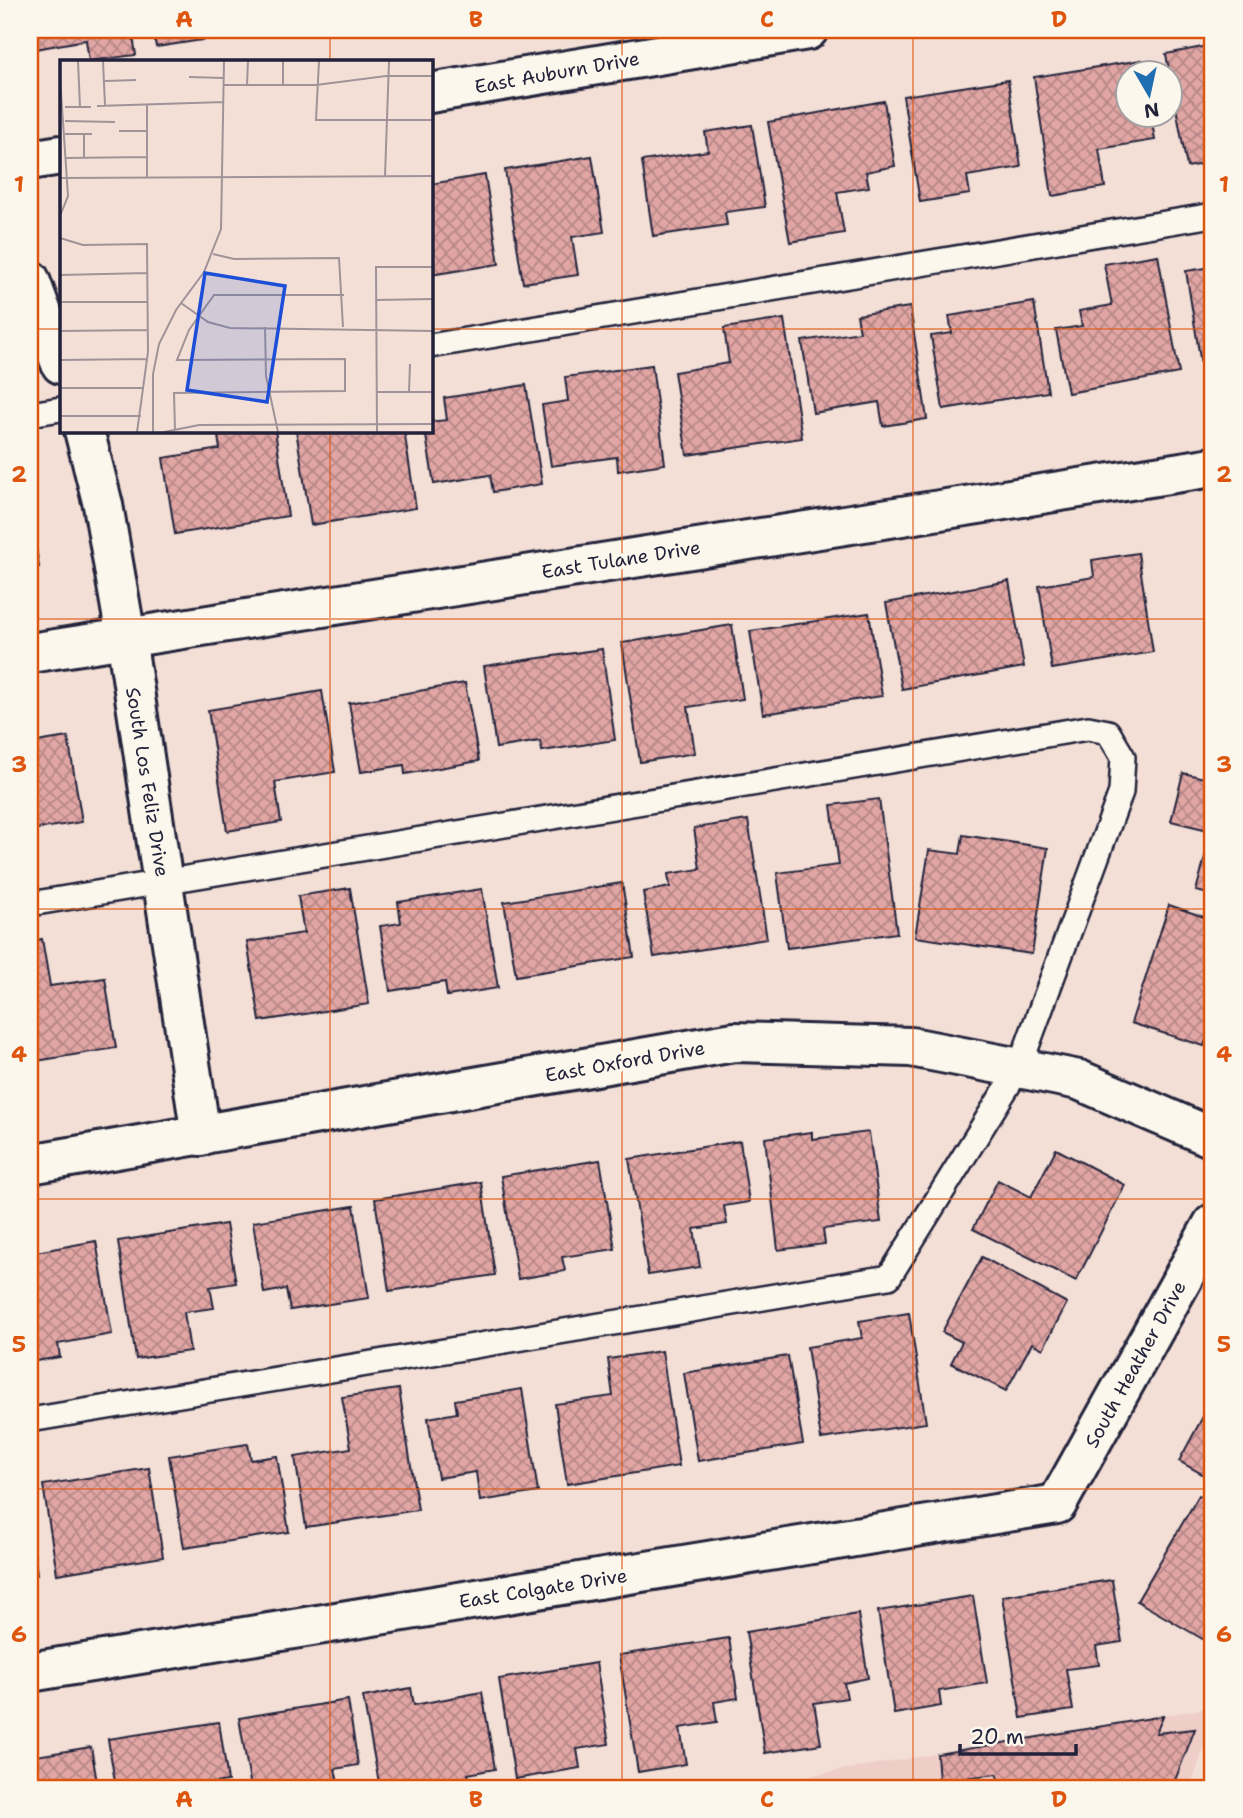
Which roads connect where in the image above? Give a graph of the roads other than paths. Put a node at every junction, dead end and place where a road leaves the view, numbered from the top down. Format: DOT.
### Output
graph roads {
  1 [pos="808,30"];
  2 [pos="432,93"];
  3 [pos="60,155"];
  4 [pos="30,160"];
  5 [pos="1213,215"];
  6 [pos="30,280"];
  7 [pos="432,346"];
  8 [pos="60,361"];
  9 [pos="60,409"];
  10 [pos="30,414"];
  11 [pos="85,432"];
  12 [pos="1213,467"];
  13 [pos="126,637"];
  14 [pos="30,653"];
  15 [pos="163,881"];
  16 [pos="30,904"];
  17 [pos="1019,1068"];
  18 [pos="201,1136"];
  19 [pos="1213,1138"];
  20 [pos="30,1164"];
  21 [pos="1213,1224"];
  22 [pos="30,1420"];
  23 [pos="1057,1504"];
  24 [pos="30,1672"];
  1 -- 2 [label="street, East Auburn Drive"];
  3 -- 4 [label="street"];
  5 -- 7 [label="lane"];
  6 -- 8 [label="street"];
  9 -- 10 [label="lane"];
  11 -- 13 [label="street, South Los Feliz Drive"];
  12 -- 13 [label="street, East Tulane Drive"];
  13 -- 14 [label="street, East Tulane Drive"];
  13 -- 15 [label="street, South Los Feliz Drive"];
  15 -- 16 [label="lane"];
  15 -- 17 [label="lane"];
  15 -- 18 [label="street, South Los Feliz Drive"];
  17 -- 18 [label="street, East Oxford Drive"];
  17 -- 19 [label="street, East Oxford Drive"];
  17 -- 22 [label="lane"];
  18 -- 20 [label="street, East Oxford Drive"];
  21 -- 23 [label="street, South Heather Drive"];
  23 -- 24 [label="street, East Colgate Drive"];
}
